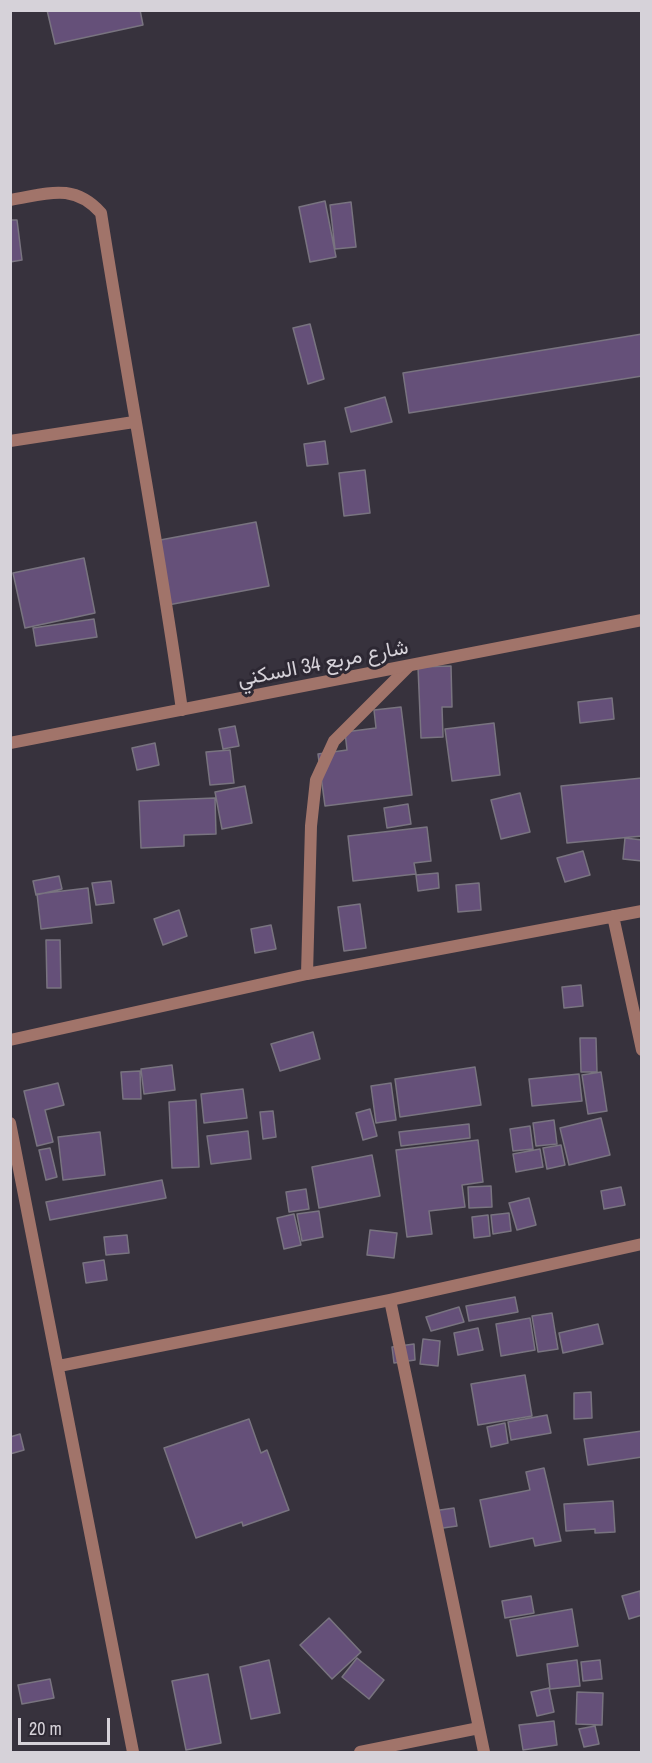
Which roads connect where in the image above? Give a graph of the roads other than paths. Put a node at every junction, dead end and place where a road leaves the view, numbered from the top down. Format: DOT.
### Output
graph roads {
  1 [pos="10,200"];
  2 [pos="134,422"];
  3 [pos="10,441"];
  4 [pos="642,620"];
  5 [pos="408,667"];
  6 [pos="182,711"];
  7 [pos="10,743"];
  8 [pos="642,911"];
  9 [pos="613,916"];
  10 [pos="307,974"];
  11 [pos="10,1040"];
  12 [pos="642,1050"];
  13 [pos="10,1123"];
  14 [pos="642,1244"];
  15 [pos="390,1300"];
  16 [pos="59,1366"];
  17 [pos="479,1728"];
  18 [pos="133,1752"];
  19 [pos="360,1752"];
  20 [pos="484,1752"];
  1 -- 2 [label="street"];
  2 -- 3 [label="street"];
  2 -- 6 [label="street"];
  4 -- 5 [label="street, شارع مربع 34 السكني"];
  5 -- 6 [label="street, شارع مربع 34 السكني"];
  5 -- 10 [label="street"];
  6 -- 7 [label="street, شارع مربع 34 السكني"];
  8 -- 9 [label="street"];
  9 -- 10 [label="street"];
  9 -- 12 [label="street"];
  10 -- 11 [label="street"];
  13 -- 16 [label="street"];
  14 -- 15 [label="street"];
  15 -- 16 [label="street"];
  15 -- 17 [label="street"];
  16 -- 18 [label="street"];
  17 -- 19 [label="street"];
  17 -- 20 [label="street"];
}
